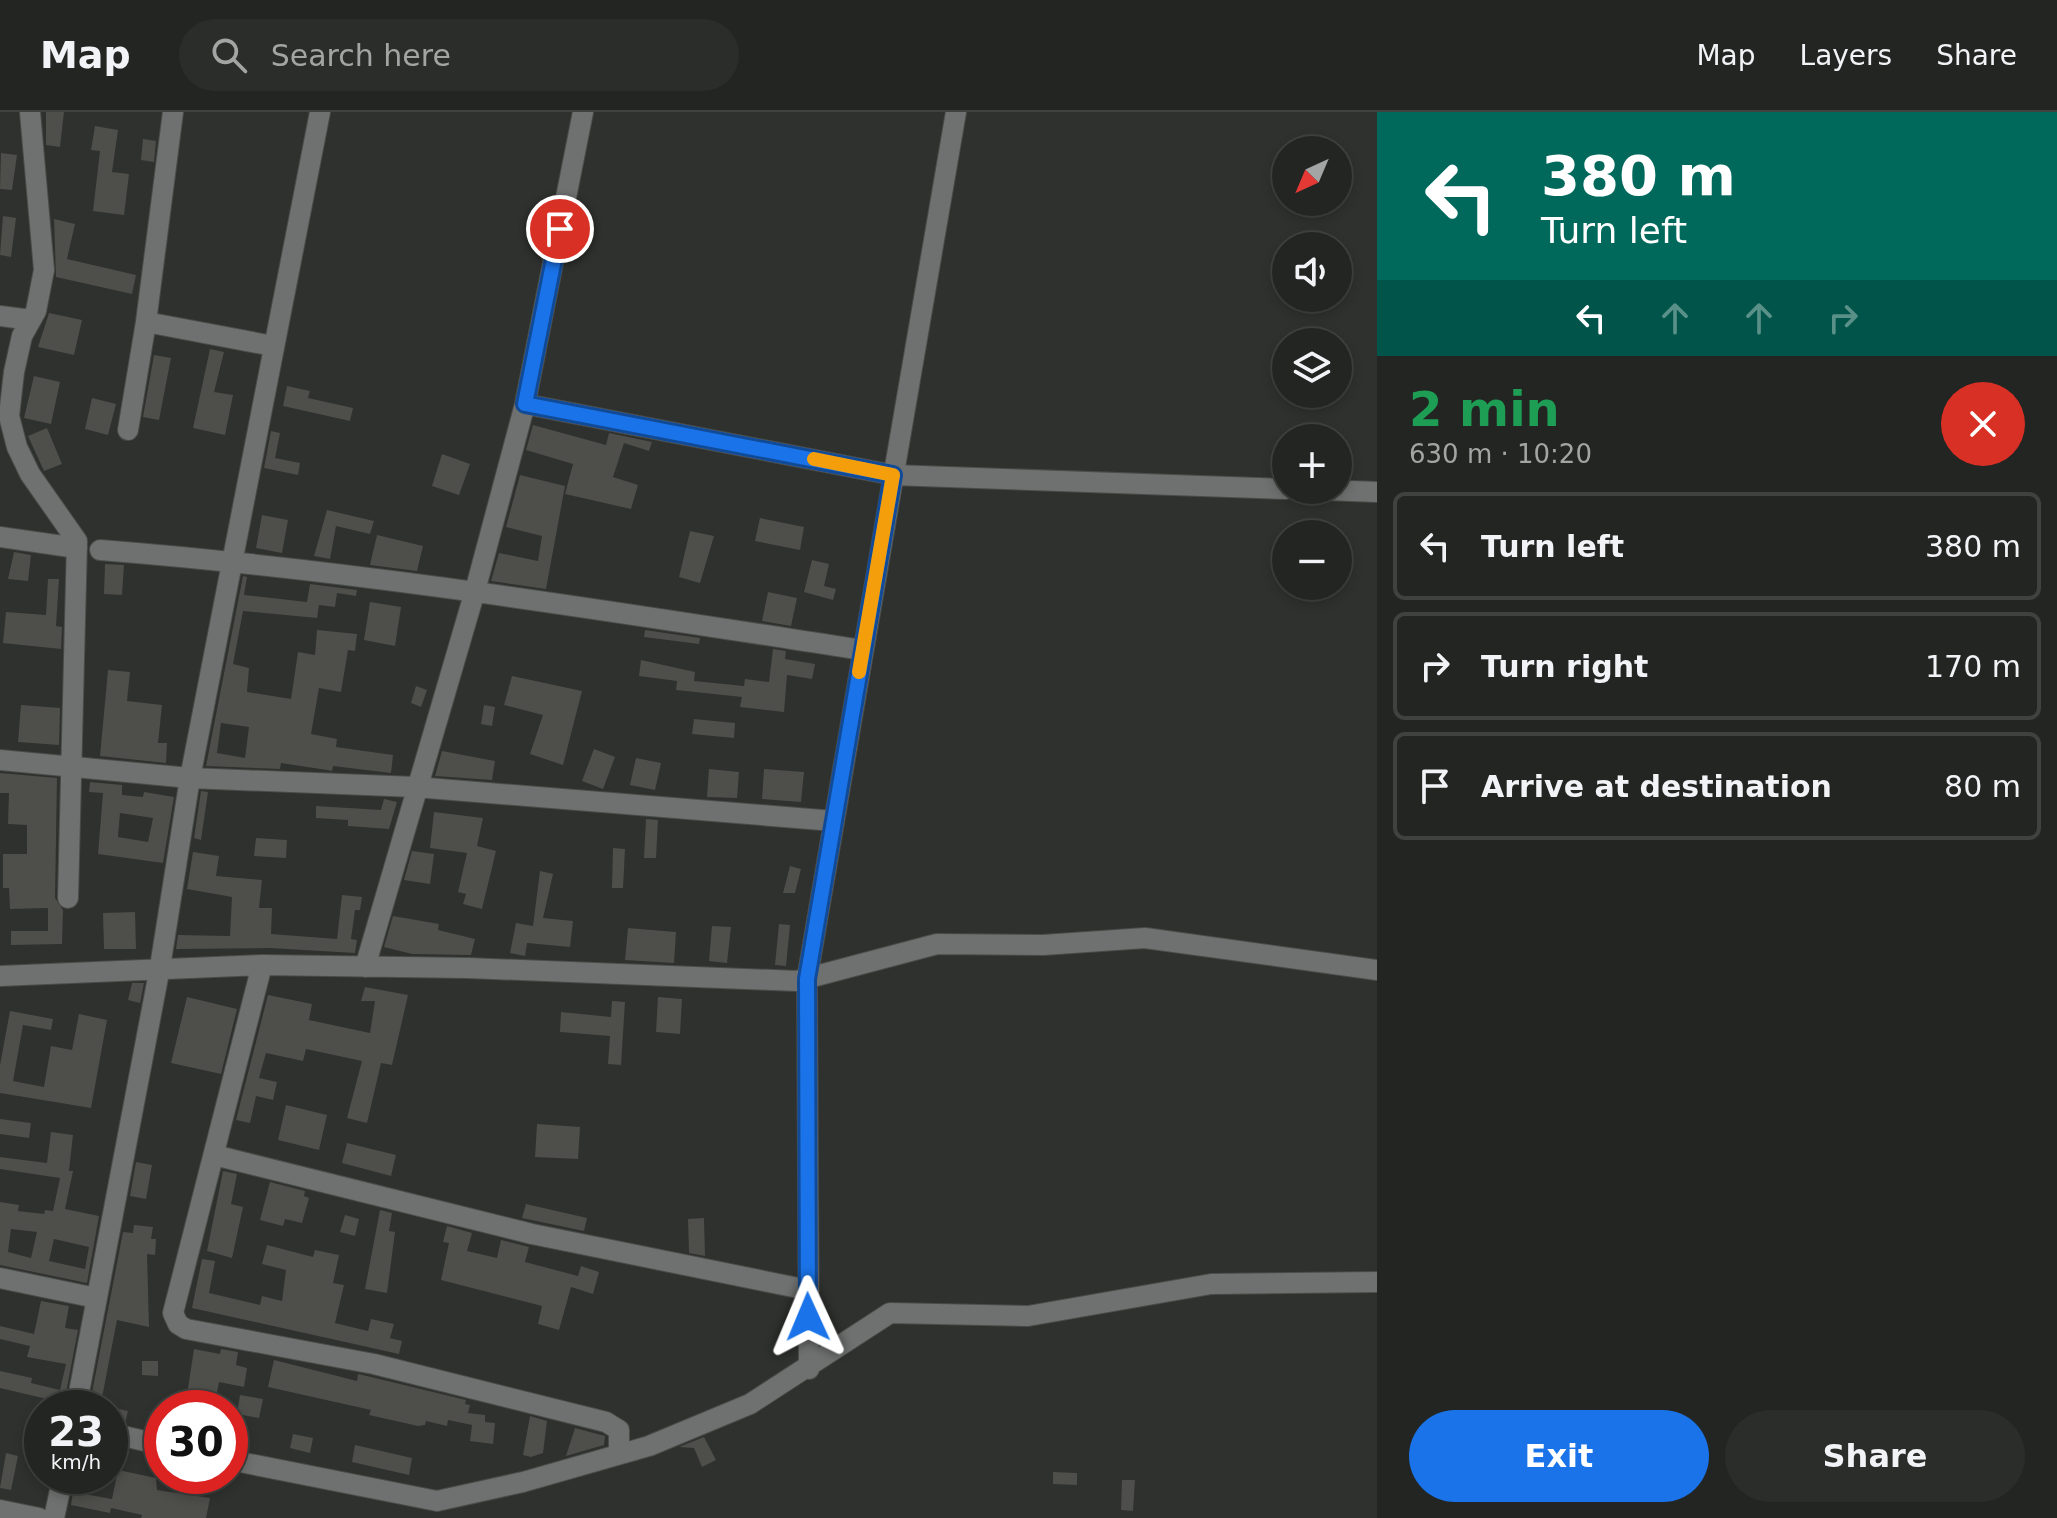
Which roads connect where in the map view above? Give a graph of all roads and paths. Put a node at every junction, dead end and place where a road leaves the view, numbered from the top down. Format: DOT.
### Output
graph roads {
  1 [pos="30,112"];
  2 [pos="173,112"];
  3 [pos="320,112"];
  4 [pos="583,112"];
  5 [pos="956,112"];
  6 [pos="0,316"];
  7 [pos="31,320"];
  8 [pos="146,322"];
  9 [pos="273,346"];
  10 [pos="525,404"];
  11 [pos="128,430"];
  12 [pos="893,475"];
  13 [pos="1272,489"];
  14 [pos="1352,491"];
  15 [pos="1377,492"];
  16 [pos="0,537"];
  17 [pos="77,548"];
  18 [pos="100,550"];
  19 [pos="231,560"];
  20 [pos="475,591"];
  21 [pos="863,650"];
  22 [pos="0,760"];
  23 [pos="70,767"];
  24 [pos="190,778"];
  25 [pos="415,787"];
  26 [pos="834,821"];
  27 [pos="68,898"];
  28 [pos="262,965"];
  29 [pos="160,967"];
  30 [pos="365,967"];
  31 [pos="1377,970"];
  32 [pos="0,976"];
  33 [pos="807,979"];
  34 [pos="214,1155"];
  35 [pos="0,1278"];
  36 [pos="1377,1282"];
  37 [pos="808,1290"];
  38 [pos="96,1298"];
  39 [pos="809,1369"];
  40 [pos="79,1390"];
  41 [pos="619,1454"];
  42 [pos="248,1464"];
  43 [pos="59,1494"];
  44 [pos="0,1510"];
  45 [pos="39,1518"];
  46 [pos="54,1518"];
  1 -- 7 [label="street"];
  2 -- 8 [label="street"];
  3 -- 9 [label="street"];
  4 -- 10 [label="street"];
  5 -- 12 [label="street"];
  6 -- 7 [label="street"];
  7 -- 17 [label="street"];
  8 -- 9 [label="street"];
  8 -- 11 [label="street"];
  9 -- 19 [label="street"];
  10 -- 12 [label="street"];
  10 -- 20 [label="street"];
  12 -- 13 [label="street"];
  12 -- 21 [label="street"];
  14 -- 15 [label="street"];
  16 -- 17 [label="street"];
  17 -- 23 [label="street"];
  18 -- 19 [label="street"];
  19 -- 20 [label="street"];
  19 -- 24 [label="street"];
  20 -- 21 [label="street"];
  20 -- 25 [label="street"];
  21 -- 26 [label="street"];
  22 -- 23 [label="street"];
  23 -- 24 [label="street"];
  23 -- 27 [label="street"];
  24 -- 25 [label="street"];
  24 -- 29 [label="street"];
  25 -- 26 [label="street"];
  25 -- 30 [label="street"];
  26 -- 33 [label="street"];
  28 -- 29 [label="street"];
  28 -- 30 [label="street"];
  28 -- 34 [label="street"];
  29 -- 32 [label="street"];
  29 -- 38 [label="street"];
  30 -- 33 [label="street"];
  31 -- 33 [label="street"];
  33 -- 37 [label="street"];
  34 -- 37 [label="street"];
  34 -- 41 [label="street"];
  35 -- 38 [label="street"];
  36 -- 39 [label="street"];
  37 -- 39 [label="street"];
  38 -- 40 [label="street"];
  39 -- 41 [label="street"];
  41 -- 42 [label="street"];
  43 -- 46 [label="street"];
  44 -- 45 [label="street"];
}
